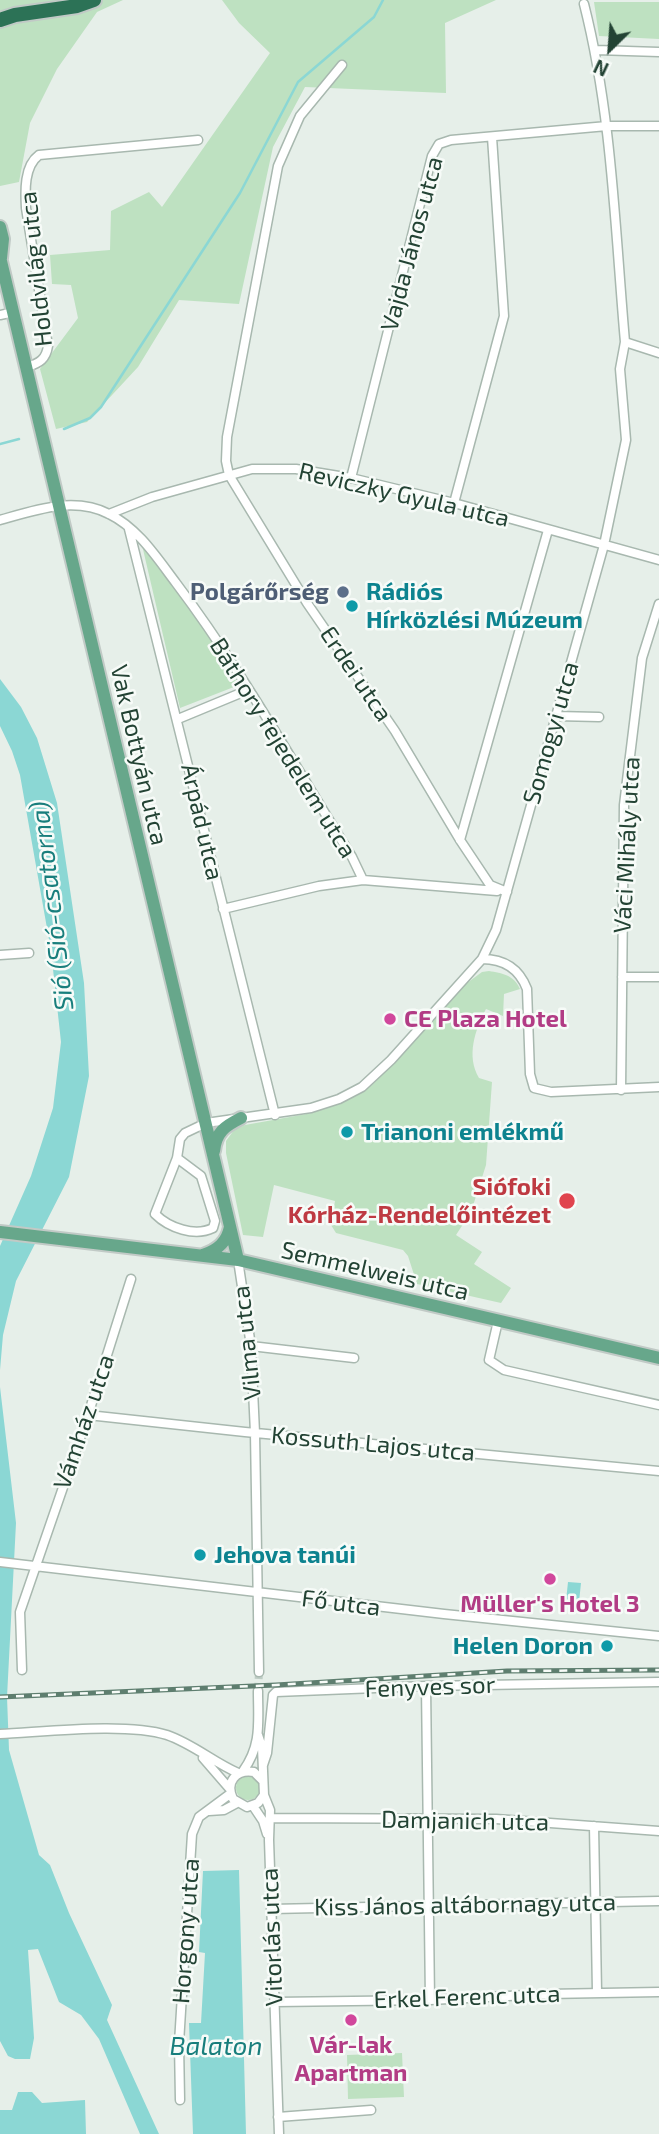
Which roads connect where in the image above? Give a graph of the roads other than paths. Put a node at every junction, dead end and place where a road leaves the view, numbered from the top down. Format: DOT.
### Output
graph roads {
  1 [pos="94,0"];
  2 [pos="584,4"];
  3 [pos="0,20"];
  4 [pos="596,50"];
  5 [pos="659,52"];
  6 [pos="342,65"];
  7 [pos="607,126"];
  8 [pos="659,126"];
  9 [pos="492,137"];
  10 [pos="198,140"];
  11 [pos="0,227"];
  12 [pos="0,257"];
  13 [pos="14,312"];
  14 [pos="0,315"];
  15 [pos="625,342"];
  16 [pos="659,353"];
  17 [pos="27,367"];
  18 [pos="229,475"];
  19 [pos="351,478"];
  20 [pos="454,503"];
  21 [pos="60,506"];
  22 [pos="109,514"];
  23 [pos="0,520"];
  24 [pos="129,529"];
  25 [pos="548,530"];
  26 [pos="604,545"];
  27 [pos="659,560"];
  28 [pos="659,604"];
  29 [pos="248,690"];
  30 [pos="556,716"];
  31 [pos="599,717"];
  32 [pos="178,719"];
  33 [pos="460,840"];
  34 [pos="363,880"];
  35 [pos="507,892"];
  36 [pos="223,909"];
  37 [pos="29,953"];
  38 [pos="0,955"];
  39 [pos="482,959"];
  40 [pos="659,976"];
  41 [pos="622,977"];
  42 [pos="659,1087"];
  43 [pos="621,1090"];
  44 [pos="275,1115"];
  45 [pos="241,1118"];
  46 [pos="206,1123"];
  47 [pos="213,1155"];
  48 [pos="177,1158"];
  49 [pos="230,1223"];
  50 [pos="0,1232"];
  51 [pos="201,1255"];
  52 [pos="238,1260"];
  53 [pos="131,1279"];
  54 [pos="498,1321"];
  55 [pos="251,1346"];
  56 [pos="354,1358"];
  57 [pos="659,1358"];
  58 [pos="659,1405"];
  59 [pos="88,1415"];
  60 [pos="255,1433"];
  61 [pos="659,1471"];
  62 [pos="0,1562"];
  63 [pos="35,1565"];
  64 [pos="259,1594"];
  65 [pos="659,1636"];
  66 [pos="22,1670"];
  67 [pos="259,1672"];
  68 [pos="659,1682"];
  69 [pos="426,1686"];
  70 [pos="258,1691"];
  71 [pos="0,1734"];
  72 [pos="258,1735"];
  73 [pos="191,1747"];
  74 [pos="263,1765"];
  75 [pos="240,1772"];
  76 [pos="265,1783"];
  77 [pos="230,1791"];
  78 [pos="264,1795"];
  79 [pos="237,1803"];
  80 [pos="253,1806"];
  81 [pos="209,1811"];
  82 [pos="270,1818"];
  83 [pos="427,1819"];
  84 [pos="594,1826"];
  85 [pos="659,1831"];
  86 [pos="269,1840"];
  87 [pos="659,1901"];
  88 [pos="595,1903"];
  89 [pos="429,1907"];
  90 [pos="271,1909"];
  91 [pos="597,1992"];
  92 [pos="659,1992"];
  93 [pos="430,2000"];
  94 [pos="275,2002"];
  95 [pos="180,2100"];
  96 [pos="371,2110"];
  97 [pos="278,2117"];
  98 [pos="279,2134"];
  1 -- 3 [label="highway"];
  2 -- 4 [label="street, Somogyi utca"];
  4 -- 5 [label="street"];
  4 -- 7 [label="street, Somogyi utca"];
  6 -- 18 [label="street"];
  7 -- 8 [label="street, Vajda János utca"];
  7 -- 9 [label="street, Vajda János utca"];
  7 -- 15 [label="street, Somogyi utca"];
  9 -- 19 [label="street, Vajda János utca"];
  9 -- 20 [label="street"];
  10 -- 17 [label="street, Holdvilág utca"];
  11 -- 12 [label="main road, Vak Bottyán utca"];
  12 -- 13 [label="main road, Vak Bottyán utca"];
  13 -- 14 [label="street"];
  13 -- 17 [label="main road, Vak Bottyán utca"];
  15 -- 16 [label="street"];
  15 -- 26 [label="street, Somogyi utca"];
  17 -- 21 [label="main road, Vak Bottyán utca"];
  18 -- 19 [label="street, Reviczky Gyula utca"];
  18 -- 22 [label="street, Reviczky Gyula utca"];
  18 -- 33 [label="street, Erdei utca"];
  19 -- 20 [label="street, Reviczky Gyula utca"];
  20 -- 25 [label="street, Reviczky Gyula utca"];
  21 -- 22 [label="street, Báthory fejedelem utca"];
  21 -- 23 [label="street, Báthory fejedelem utca"];
  21 -- 46 [label="main road, Vak Bottyán utca"];
  22 -- 24 [label="street, Báthory fejedelem utca"];
  24 -- 29 [label="street, Báthory fejedelem utca"];
  24 -- 32 [label="street, Árpád utca"];
  25 -- 26 [label="street, Reviczky Gyula utca"];
  25 -- 33 [label="street"];
  26 -- 27 [label="street, Reviczky Gyula utca"];
  26 -- 30 [label="street, Somogyi utca"];
  28 -- 41 [label="street, Váci Mihály utca"];
  29 -- 32 [label="street"];
  29 -- 34 [label="street, Báthory fejedelem utca"];
  30 -- 31 [label="street"];
  30 -- 35 [label="street, Somogyi utca"];
  32 -- 36 [label="street, Árpád utca"];
  33 -- 35 [label="street, Erdei utca"];
  34 -- 35 [label="street"];
  34 -- 36 [label="street"];
  35 -- 39 [label="street, Somogyi utca"];
  36 -- 44 [label="street, Árpád utca"];
  37 -- 38 [label="street"];
  39 -- 43 [label="street"];
  39 -- 44 [label="street, Somogyi utca"];
  40 -- 41 [label="street"];
  41 -- 43 [label="street, Váci Mihály utca"];
  42 -- 43 [label="street"];
  44 -- 45 [label="street, Somogyi utca"];
  45 -- 46 [label="street, Somogyi utca"];
  45 -- 47 [label="main road"];
  46 -- 47 [label="main road, Vak Bottyán utca"];
  46 -- 48 [label="street"];
  47 -- 49 [label="main road, Vak Bottyán utca"];
  48 -- 48 [label="street"];
  49 -- 51 [label="main road"];
  49 -- 52 [label="main road, Vak Bottyán utca"];
  50 -- 51 [label="main road, Semmelweis utca"];
  51 -- 52 [label="main road, Semmelweis utca"];
  52 -- 54 [label="main road, Semmelweis utca"];
  52 -- 55 [label="street, Vilma utca"];
  53 -- 59 [label="street, Vámház utca"];
  54 -- 57 [label="main road, Semmelweis utca"];
  54 -- 58 [label="street"];
  55 -- 56 [label="street"];
  55 -- 60 [label="street, Vilma utca"];
  59 -- 60 [label="street, Kossuth Lajos utca"];
  59 -- 63 [label="street, Vámház utca"];
  60 -- 61 [label="street, Kossuth Lajos utca"];
  60 -- 64 [label="street, Vilma utca"];
  62 -- 63 [label="street, Fő utca"];
  63 -- 64 [label="street, Fő utca"];
  63 -- 66 [label="street, Vámház utca"];
  64 -- 65 [label="street, Fő utca"];
  64 -- 67 [label="street"];
  68 -- 69 [label="street, Fenyves sor"];
  69 -- 74 [label="street, Fenyves sor"];
  69 -- 83 [label="street"];
  70 -- 72 [label="street, Vitorlás utca"];
  71 -- 73 [label="street"];
  72 -- 74 [label="street, Vitorlás utca"];
  72 -- 75 [label="street, Vitorlás utca"];
  73 -- 75 [label="street"];
  73 -- 77 [label="street"];
  74 -- 76 [label="street, Vitorlás utca"];
  75 -- 76 [label="street"];
  75 -- 77 [label="street, Vitorlás utca"];
  76 -- 78 [label="street, Vitorlás utca"];
  77 -- 79 [label="street"];
  77 -- 81 [label="street, Horgony utca"];
  78 -- 80 [label="street"];
  78 -- 82 [label="street, Vitorlás utca"];
  79 -- 80 [label="street"];
  79 -- 81 [label="street"];
  80 -- 86 [label="street, Vitorlás utca"];
  81 -- 95 [label="street, Horgony utca"];
  82 -- 83 [label="street, Damjanich utca"];
  82 -- 86 [label="street, Vitorlás utca"];
  83 -- 84 [label="street, Damjanich utca"];
  83 -- 89 [label="street"];
  84 -- 85 [label="street, Damjanich utca"];
  84 -- 88 [label="street"];
  86 -- 90 [label="street, Vitorlás utca"];
  87 -- 88 [label="street, Kiss János altábornagy utca"];
  88 -- 89 [label="street, Kiss János altábornagy utca"];
  88 -- 91 [label="street"];
  89 -- 90 [label="street, Kiss János altábornagy utca"];
  89 -- 93 [label="street"];
  90 -- 94 [label="street, Vitorlás utca"];
  91 -- 92 [label="street, Erkel Ferenc utca"];
  91 -- 93 [label="street, Erkel Ferenc utca"];
  93 -- 94 [label="street, Erkel Ferenc utca"];
  94 -- 97 [label="street, Vitorlás utca"];
  96 -- 97 [label="street"];
  97 -- 98 [label="street, Vitorlás utca"];
}
